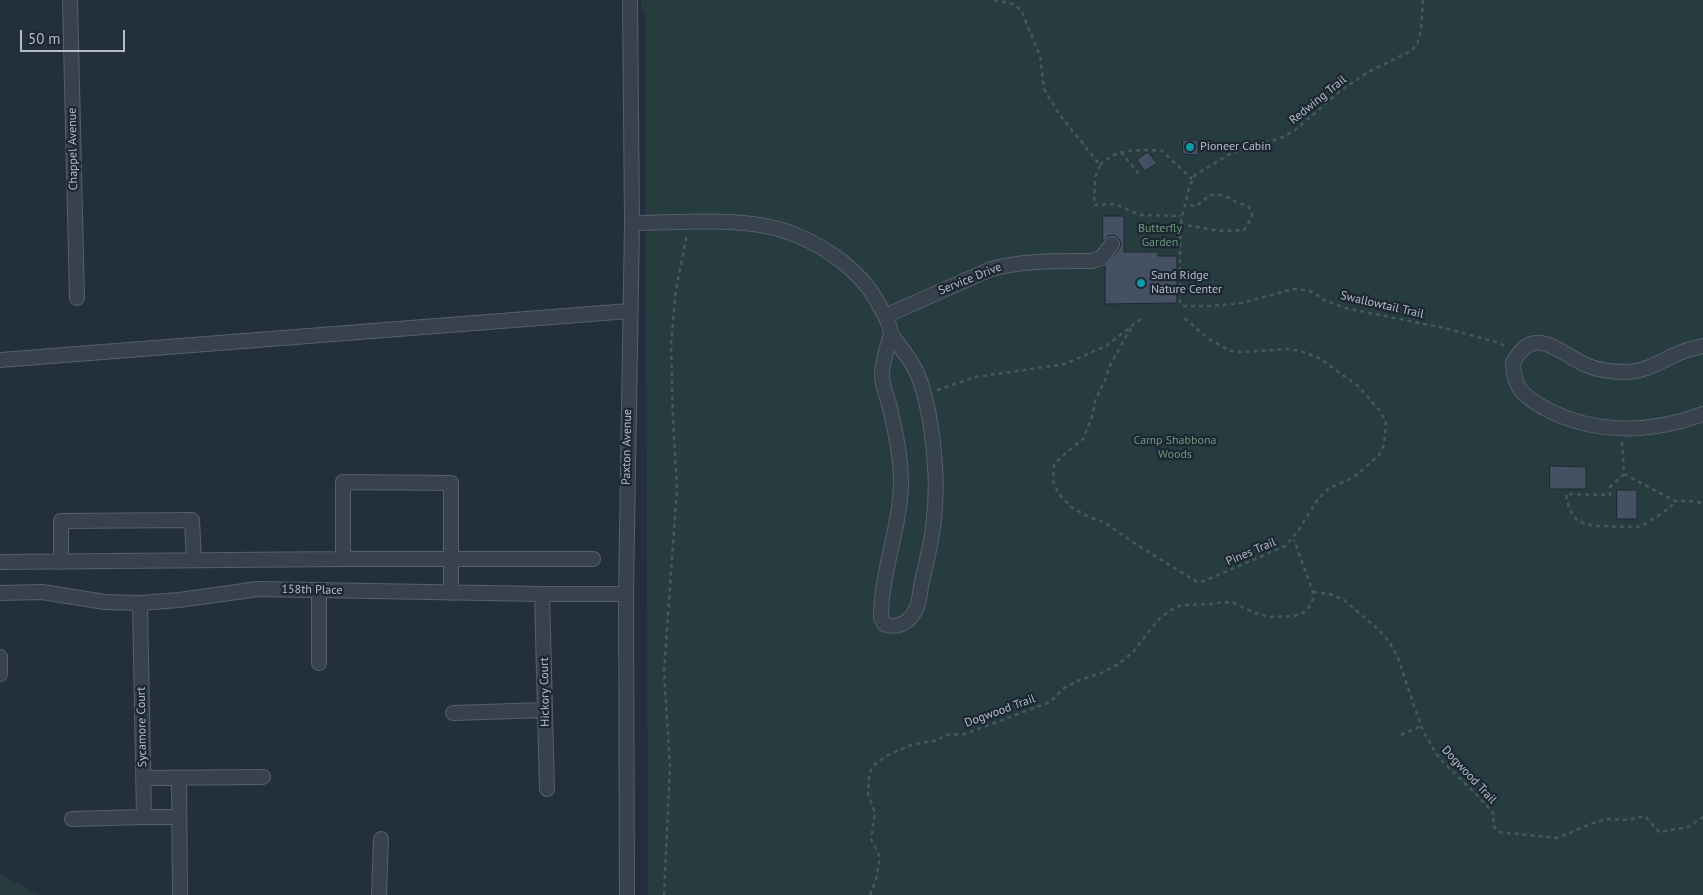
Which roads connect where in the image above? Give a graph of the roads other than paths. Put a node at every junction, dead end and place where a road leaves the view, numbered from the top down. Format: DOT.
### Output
graph roads {
  1 [pos="70,0"];
  2 [pos="630,0"];
  3 [pos="632,223"];
  4 [pos="1112,244"];
  5 [pos="77,298"];
  6 [pos="629,311"];
  7 [pos="885,316"];
  8 [pos="891,334"];
  9 [pos="1703,346"];
  10 [pos="0,360"];
  11 [pos="1703,414"];
  12 [pos="343,559"];
  13 [pos="451,559"];
  14 [pos="592,559"];
  15 [pos="194,560"];
  16 [pos="0,562"];
  17 [pos="61,562"];
  18 [pos="319,591"];
  19 [pos="0,593"];
  20 [pos="451,593"];
  21 [pos="542,594"];
  22 [pos="626,594"];
  23 [pos="140,603"];
  24 [pos="0,657"];
  25 [pos="319,664"];
  26 [pos="0,674"];
  27 [pos="545,710"];
  28 [pos="453,713"];
  29 [pos="263,777"];
  30 [pos="143,778"];
  31 [pos="179,778"];
  32 [pos="547,789"];
  33 [pos="144,817"];
  34 [pos="179,817"];
  35 [pos="72,819"];
  36 [pos="381,840"];
  37 [pos="180,895"];
  38 [pos="380,895"];
  39 [pos="627,895"];
  1 -- 5 [label="street, Chappel Avenue"];
  2 -- 3 [label="street, Paxton Avenue"];
  3 -- 6 [label="street, Paxton Avenue"];
  3 -- 7 [label="street"];
  4 -- 7 [label="street, Service Drive"];
  6 -- 10 [label="street"];
  6 -- 22 [label="street, Paxton Avenue"];
  7 -- 8 [label="street"];
  8 -- 8 [label="street"];
  9 -- 11 [label="street"];
  12 -- 13 [label="street"];
  12 -- 13 [label="street"];
  12 -- 15 [label="street"];
  13 -- 14 [label="street"];
  13 -- 20 [label="street"];
  15 -- 17 [label="street"];
  15 -- 17 [label="street"];
  16 -- 17 [label="street"];
  18 -- 20 [label="street, 158th Place"];
  18 -- 23 [label="street, 158th Place"];
  18 -- 25 [label="street"];
  19 -- 23 [label="street, 158th Place"];
  20 -- 21 [label="street, 158th Place"];
  21 -- 22 [label="street, 158th Place"];
  21 -- 27 [label="street, Hickory Court"];
  22 -- 39 [label="street, Paxton Avenue"];
  23 -- 30 [label="street, Sycamore Court"];
  24 -- 26 [label="street"];
  27 -- 28 [label="street"];
  27 -- 32 [label="street, Hickory Court"];
  29 -- 31 [label="street"];
  30 -- 31 [label="street"];
  30 -- 33 [label="street, Sycamore Court"];
  31 -- 34 [label="street"];
  33 -- 34 [label="street"];
  33 -- 35 [label="street"];
  34 -- 37 [label="street"];
  36 -- 38 [label="street"];
}
